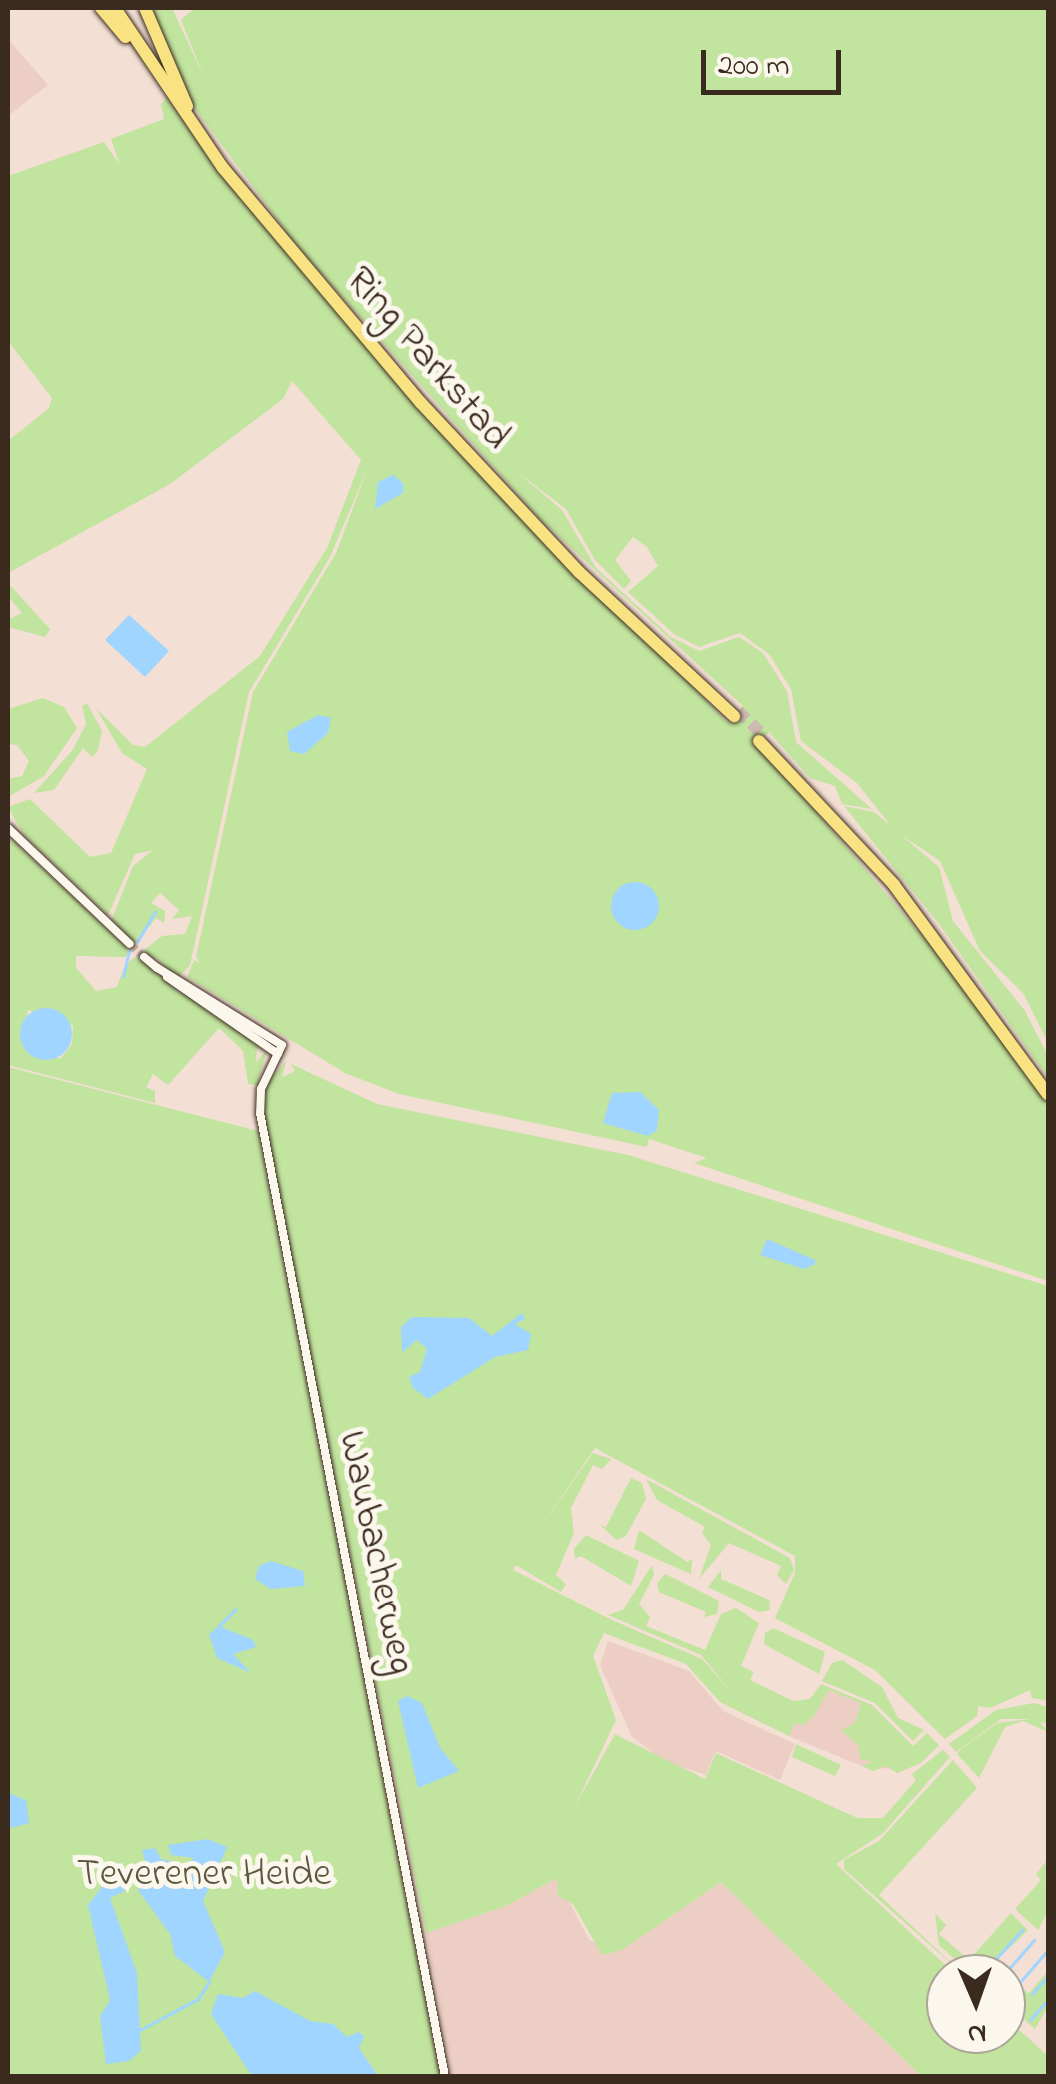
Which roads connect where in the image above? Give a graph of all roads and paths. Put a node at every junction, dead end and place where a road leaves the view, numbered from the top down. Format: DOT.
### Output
graph roads {
  1 [pos="101,8"];
  2 [pos="114,8"];
  3 [pos="122,8"];
  4 [pos="145,8"];
  5 [pos="172,96"];
  6 [pos="187,106"];
  7 [pos="8,828"];
  8 [pos="130,944"];
  9 [pos="144,957"];
  10 [pos="1048,1082"];
  11 [pos="1048,1095"];
  12 [pos="445,2076"];
  1 -- 5 [label="highway"];
  2 -- 5 [label="highway, Ring Parkstad"];
  3 -- 6 [label="highway, Ring Parkstad"];
  4 -- 6 [label="highway"];
  5 -- 6 [label="highway, Ring Parkstad"];
  7 -- 8 [label="street"];
  9 -- 12 [label="street, Waubacherweg"];
  10 -- 11 [label="highway"];
}
